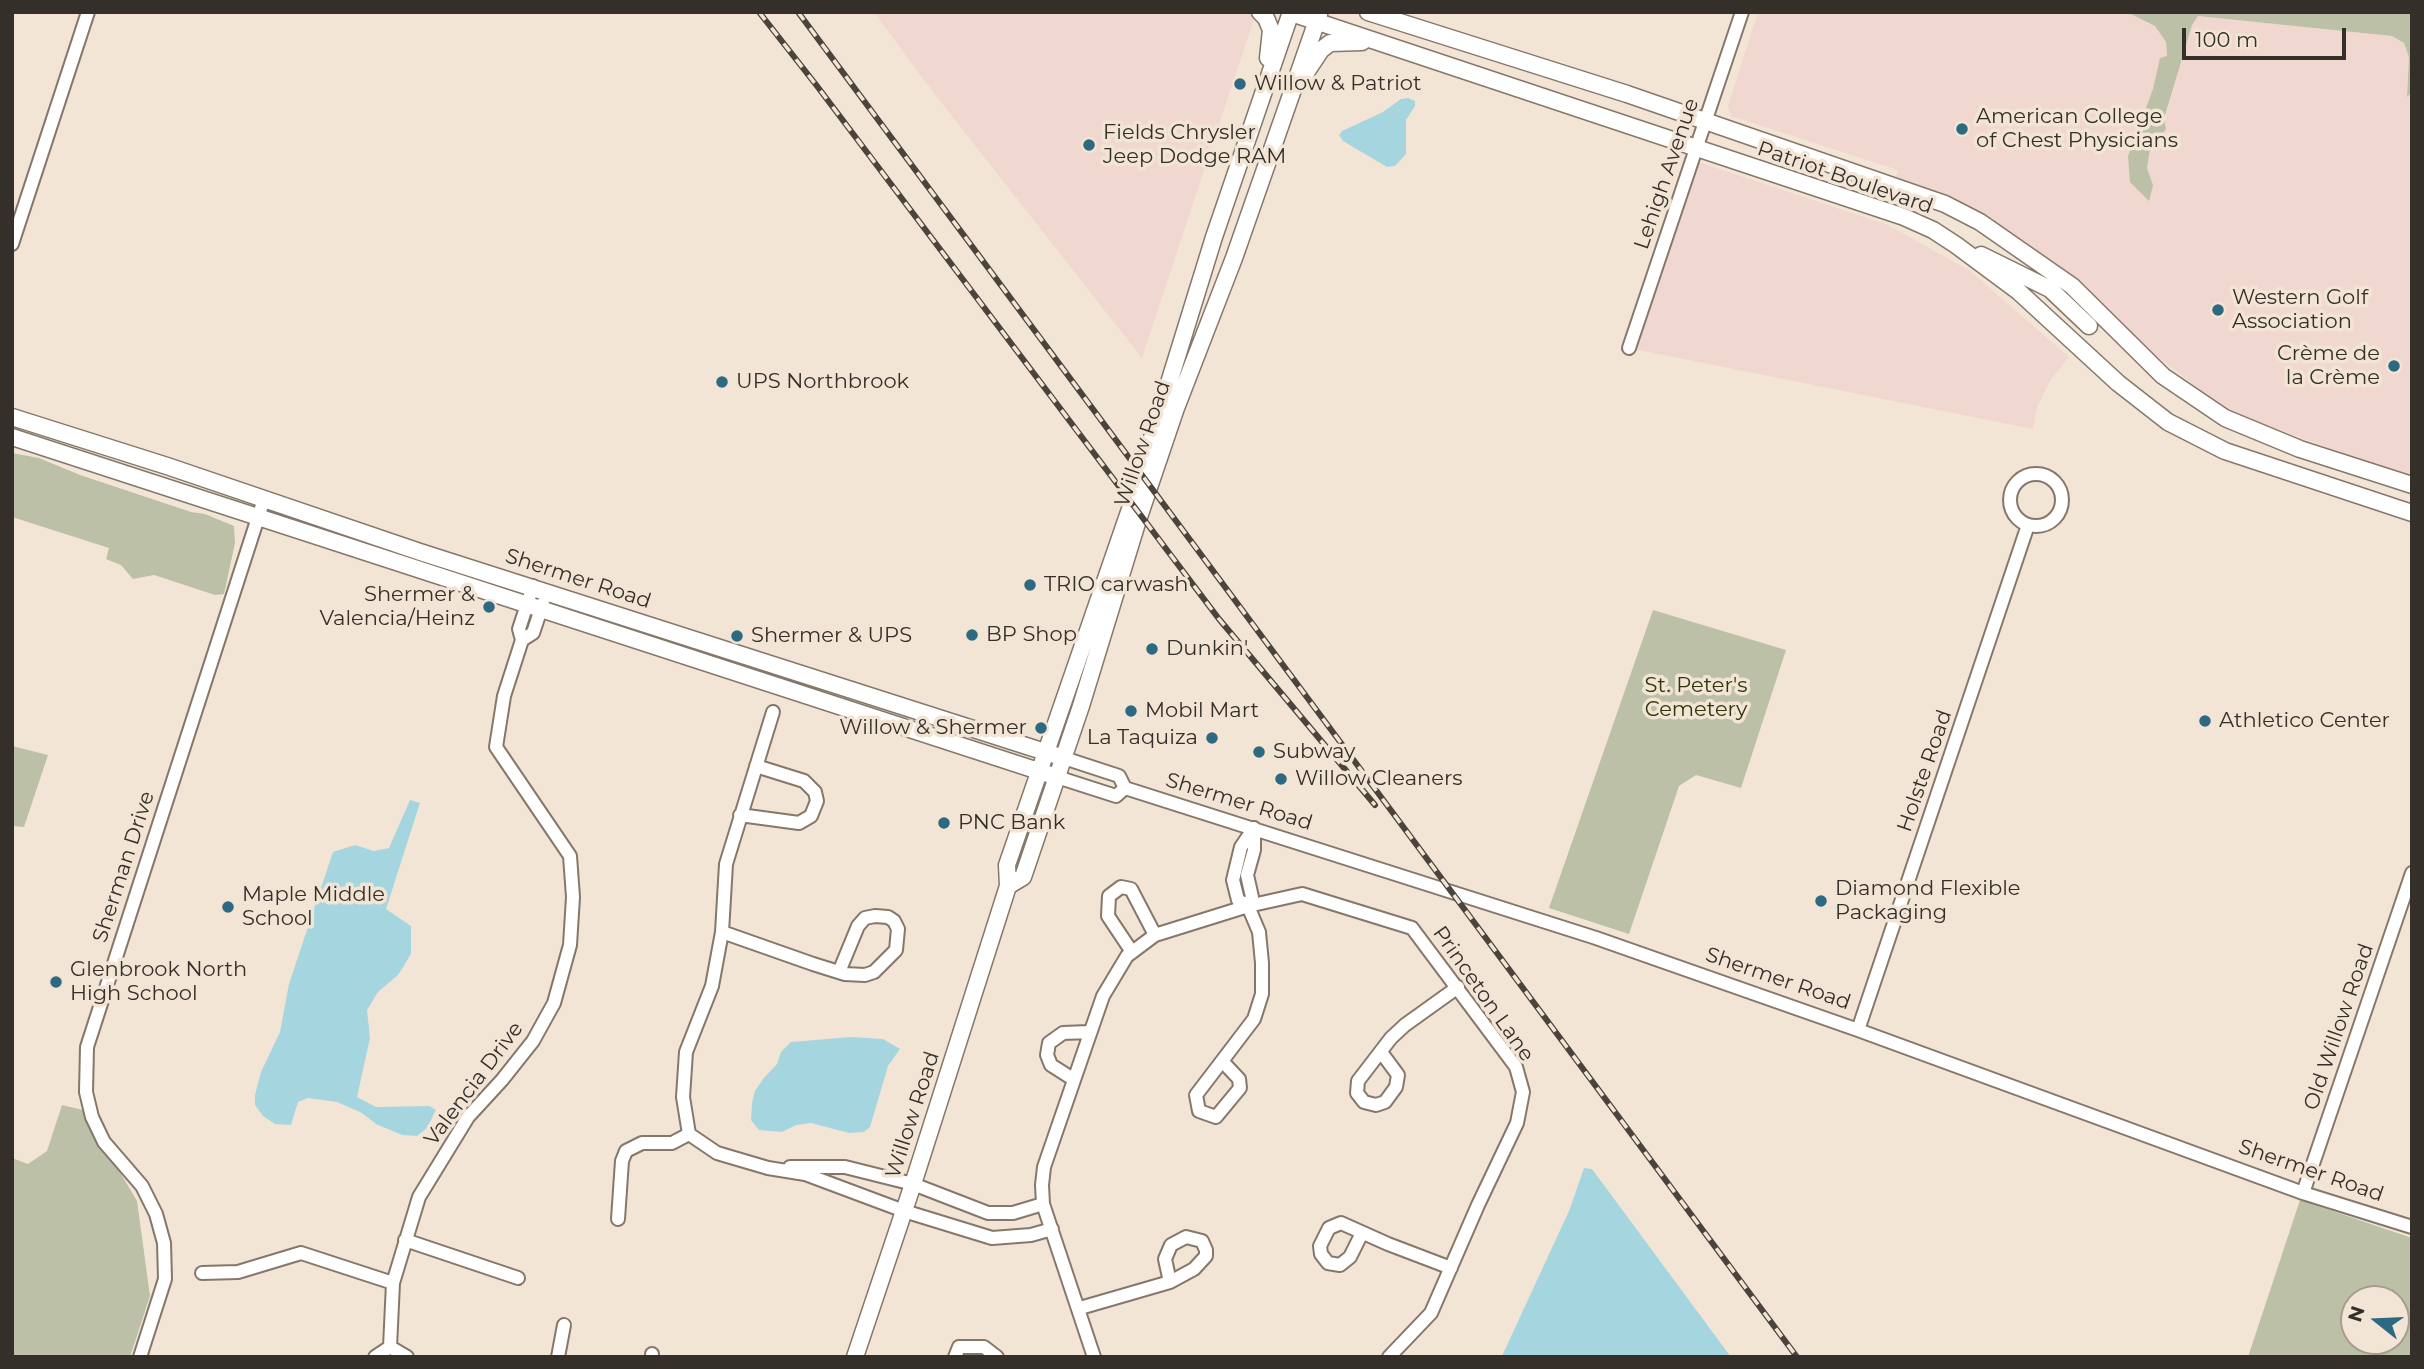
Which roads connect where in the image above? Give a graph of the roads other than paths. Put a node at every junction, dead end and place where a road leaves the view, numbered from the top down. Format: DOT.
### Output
graph roads {
  1 [pos="88,12"];
  2 [pos="1260,12"];
  3 [pos="1742,12"];
  4 [pos="1290,13"];
  5 [pos="1374,14"];
  6 [pos="1318,17"];
  7 [pos="1408,51"];
  8 [pos="1706,121"];
  9 [pos="1695,149"];
  10 [pos="1214,237"];
  11 [pos="12,244"];
  12 [pos="1956,245"];
  13 [pos="1234,258"];
  14 [pos="2095,321"];
  15 [pos="1629,348"];
  16 [pos="2087,355"];
  17 [pos="12,418"];
  18 [pos="12,437"];
  19 [pos="2412,485"];
  20 [pos="264,499"];
  21 [pos="2412,513"];
  22 [pos="258,517"];
  23 [pos="2028,525"];
  24 [pos="540,588"];
  25 [pos="534,607"];
  26 [pos="773,712"];
  27 [pos="1045,752"];
  28 [pos="1064,758"];
  29 [pos="756,766"];
  30 [pos="1039,771"];
  31 [pos="1057,777"];
  32 [pos="1125,789"];
  33 [pos="740,815"];
  34 [pos="1254,828"];
  35 [pos="2412,873"];
  36 [pos="1008,886"];
  37 [pos="1248,906"];
  38 [pos="722,932"];
  39 [pos="1156,936"];
  40 [pos="1132,952"];
  41 [pos="839,972"];
  42 [pos="1458,987"];
  43 [pos="1858,1030"];
  44 [pos="1089,1031"];
  45 [pos="1381,1052"];
  46 [pos="1222,1061"];
  47 [pos="1073,1079"];
  48 [pos="689,1134"];
  49 [pos="836,1167"];
  50 [pos="781,1171"];
  51 [pos="832,1183"];
  52 [pos="913,1184"];
  53 [pos="2303,1192"];
  54 [pos="1043,1204"];
  55 [pos="904,1211"];
  56 [pos="618,1219"];
  57 [pos="2412,1227"];
  58 [pos="1052,1229"];
  59 [pos="1362,1233"];
  60 [pos="405,1240"];
  61 [pos="1451,1268"];
  62 [pos="202,1273"];
  63 [pos="517,1278"];
  64 [pos="1170,1282"];
  65 [pos="393,1283"];
  66 [pos="1080,1308"];
  67 [pos="564,1325"];
  68 [pos="390,1347"];
  69 [pos="139,1357"];
  70 [pos="375,1357"];
  71 [pos="407,1357"];
  72 [pos="558,1357"];
  73 [pos="855,1357"];
  74 [pos="955,1357"];
  75 [pos="996,1357"];
  76 [pos="1094,1357"];
  77 [pos="1390,1357"];
  1 -- 11 [label="street"];
  2 -- 10 [label="main road"];
  3 -- 8 [label="street, Lehigh Avenue"];
  4 -- 6 [label="main road, Patriot Boulevard"];
  4 -- 10 [label="main road, Willow Road"];
  5 -- 8 [label="main road, Patriot Boulevard"];
  6 -- 7 [label="main road, Patriot Boulevard"];
  6 -- 13 [label="main road, Willow Road"];
  7 -- 9 [label="main road, Patriot Boulevard"];
  7 -- 13 [label="main road"];
  8 -- 9 [label="street, Lehigh Avenue"];
  8 -- 14 [label="main road, Patriot Boulevard"];
  9 -- 12 [label="main road, Patriot Boulevard"];
  9 -- 15 [label="street, Lehigh Avenue"];
  10 -- 27 [label="main road, Willow Road"];
  12 -- 14 [label="main road"];
  12 -- 16 [label="main road, Patriot Boulevard"];
  13 -- 28 [label="main road, Willow Road"];
  14 -- 16 [label="main road"];
  14 -- 19 [label="main road, Patriot Boulevard"];
  16 -- 21 [label="main road, Patriot Boulevard"];
  17 -- 20 [label="main road, Shermer Road"];
  18 -- 22 [label="main road, Shermer Road"];
  20 -- 22 [label="street, Sherman Drive"];
  20 -- 24 [label="main road, Shermer Road"];
  22 -- 25 [label="main road, Shermer Road"];
  22 -- 69 [label="street, Sherman Drive"];
  23 -- 23 [label="street"];
  23 -- 43 [label="street, Holste Road"];
  24 -- 25 [label="street, Valencia Drive"];
  24 -- 27 [label="main road, Shermer Road"];
  25 -- 30 [label="main road, Shermer Road"];
  25 -- 60 [label="street, Valencia Drive"];
  26 -- 29 [label="street"];
  27 -- 28 [label="main road, Shermer Road"];
  27 -- 30 [label="main road, Willow Road"];
  28 -- 31 [label="main road, Willow Road"];
  28 -- 32 [label="street, Shermer Road"];
  29 -- 33 [label="street"];
  29 -- 33 [label="street"];
  30 -- 31 [label="main road, Shermer Road"];
  30 -- 36 [label="main road, Willow Road"];
  31 -- 32 [label="street, Shermer Road"];
  31 -- 36 [label="main road, Willow Road"];
  32 -- 34 [label="street, Shermer Road"];
  33 -- 38 [label="street"];
  34 -- 37 [label="street"];
  34 -- 43 [label="street, Shermer Road"];
  35 -- 53 [label="street, Old Willow Road"];
  36 -- 52 [label="main road, Willow Road"];
  37 -- 39 [label="street, Princeton Lane"];
  37 -- 42 [label="street, Princeton Lane"];
  37 -- 46 [label="street"];
  38 -- 41 [label="street"];
  38 -- 48 [label="street"];
  39 -- 40 [label="street, Princeton Lane"];
  39 -- 40 [label="street"];
  40 -- 44 [label="street, Princeton Lane"];
  41 -- 41 [label="street"];
  42 -- 45 [label="street"];
  42 -- 61 [label="street, Princeton Lane"];
  43 -- 53 [label="street, Shermer Road"];
  44 -- 47 [label="street, Princeton Lane"];
  44 -- 47 [label="street"];
  47 -- 54 [label="street, Princeton Lane"];
  48 -- 50 [label="street"];
  48 -- 56 [label="street"];
  49 -- 50 [label="street"];
  49 -- 51 [label="street"];
  49 -- 52 [label="street"];
  50 -- 51 [label="street"];
  51 -- 55 [label="street"];
  52 -- 54 [label="street"];
  52 -- 55 [label="main road, Willow Road"];
  53 -- 57 [label="street, Shermer Road"];
  54 -- 58 [label="street, Princeton Lane"];
  55 -- 58 [label="street"];
  55 -- 73 [label="main road, Willow Road"];
  58 -- 66 [label="street, Princeton Lane"];
  59 -- 61 [label="street"];
  60 -- 63 [label="street"];
  60 -- 65 [label="street, Valencia Drive"];
  61 -- 77 [label="street, Princeton Lane"];
  62 -- 65 [label="street"];
  64 -- 66 [label="street"];
  65 -- 68 [label="street, Valencia Drive"];
  66 -- 76 [label="street, Princeton Lane"];
  67 -- 72 [label="street"];
  68 -- 70 [label="street"];
  68 -- 71 [label="street"];
  74 -- 75 [label="street"];
}
